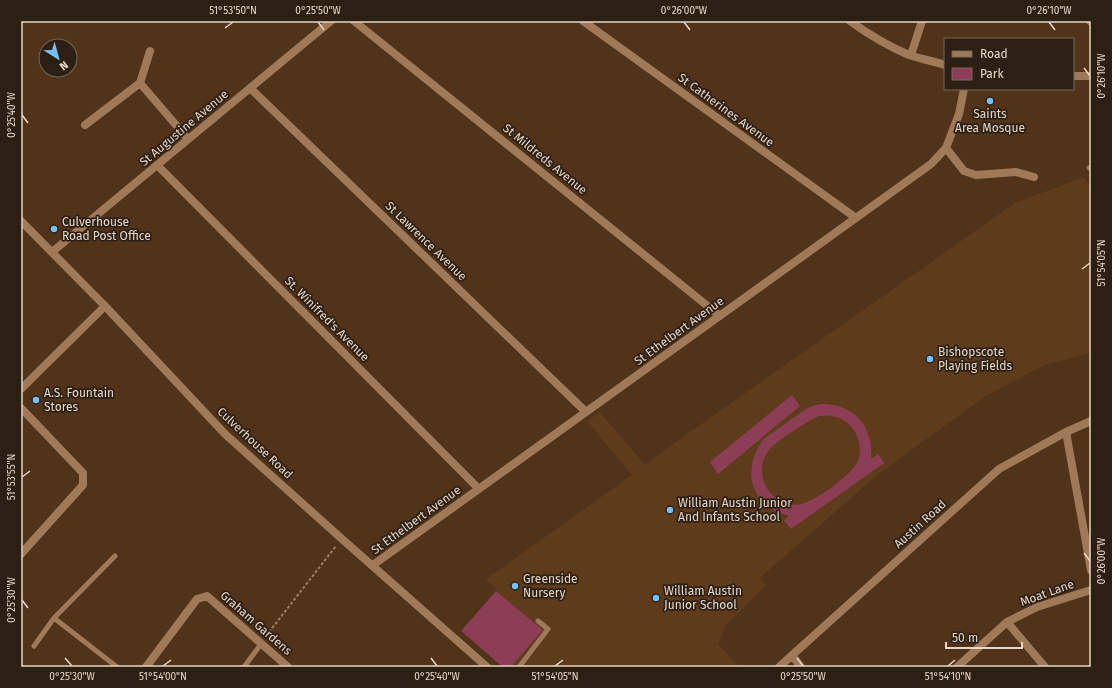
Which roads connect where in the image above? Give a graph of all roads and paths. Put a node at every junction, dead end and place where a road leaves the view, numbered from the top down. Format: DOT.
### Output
graph roads {
  1 [pos="331,21"];
  2 [pos="354,21"];
  3 [pos="583,21"];
  4 [pos="850,21"];
  5 [pos="922,21"];
  6 [pos="150,51"];
  7 [pos="911,55"];
  8 [pos="944,65"];
  9 [pos="1074,76"];
  10 [pos="1091,76"];
  11 [pos="140,83"];
  12 [pos="250,88"];
  13 [pos="964,90"];
  14 [pos="85,125"];
  15 [pos="188,139"];
  16 [pos="946,148"];
  17 [pos="158,166"];
  18 [pos="1034,177"];
  19 [pos="856,218"];
  20 [pos="21,220"];
  21 [pos="52,252"];
  22 [pos="105,306"];
  23 [pos="720,316"];
  24 [pos="21,389"];
  25 [pos="21,408"];
  26 [pos="586,412"];
  27 [pos="1091,421"];
  28 [pos="1066,432"];
  29 [pos="479,489"];
  30 [pos="342,539"];
  31 [pos="21,554"];
  32 [pos="115,556"];
  33 [pos="373,565"];
  34 [pos="1091,570"];
  35 [pos="1091,590"];
  36 [pos="54,618"];
  37 [pos="538,621"];
  38 [pos="1007,622"];
  39 [pos="261,644"];
  40 [pos="34,646"];
  41 [pos="792,655"];
  42 [pos="117,667"];
  43 [pos="146,667"];
  44 [pos="244,667"];
  45 [pos="288,667"];
  46 [pos="487,667"];
  47 [pos="519,667"];
  48 [pos="779,667"];
  49 [pos="801,667"];
  50 [pos="957,667"];
  51 [pos="1046,667"];
  1 -- 12 [label="street, St Augustine Avenue"];
  2 -- 23 [label="street, St Mildreds Avenue"];
  3 -- 19 [label="street, St Catherines Avenue"];
  4 -- 7 [label="street"];
  5 -- 7 [label="street"];
  6 -- 11 [label="street"];
  7 -- 8 [label="street"];
  9 -- 10 [label="street"];
  11 -- 14 [label="street"];
  11 -- 15 [label="street"];
  12 -- 15 [label="street, St Augustine Avenue"];
  12 -- 26 [label="street, St Lawrence Avenue"];
  13 -- 16 [label="street, St Ethelbert Avenue"];
  15 -- 17 [label="street, St Augustine Avenue"];
  16 -- 18 [label="street"];
  16 -- 19 [label="street, St Ethelbert Avenue"];
  17 -- 21 [label="street, St Augustine Avenue"];
  17 -- 29 [label="street, St. Winifred's Avenue"];
  19 -- 23 [label="street, St Ethelbert Avenue"];
  20 -- 21 [label="street, Culverhouse Road"];
  21 -- 22 [label="street, Culverhouse Road"];
  22 -- 24 [label="street"];
  22 -- 30 [label="street, Culverhouse Road"];
  23 -- 26 [label="street, St Ethelbert Avenue"];
  25 -- 31 [label="street"];
  26 -- 29 [label="street, St Ethelbert Avenue"];
  27 -- 28 [label="street, Austin Road"];
  28 -- 34 [label="street"];
  28 -- 41 [label="street, Austin Road"];
  29 -- 33 [label="street, St Ethelbert Avenue"];
  30 -- 33 [label="street, Culverhouse Road"];
  30 -- 39 [label="path"];
  32 -- 36 [label="lane"];
  33 -- 46 [label="street, Culverhouse Road"];
  35 -- 38 [label="street, Moat Lane"];
  36 -- 40 [label="lane"];
  36 -- 42 [label="lane"];
  37 -- 47 [label="lane"];
  38 -- 50 [label="street, Moat Lane"];
  38 -- 51 [label="street"];
  39 -- 43 [label="street, Graham Gardens"];
  39 -- 44 [label="lane"];
  39 -- 45 [label="street, Graham Gardens"];
  41 -- 48 [label="street, Austin Road"];
  41 -- 49 [label="street"];
}
